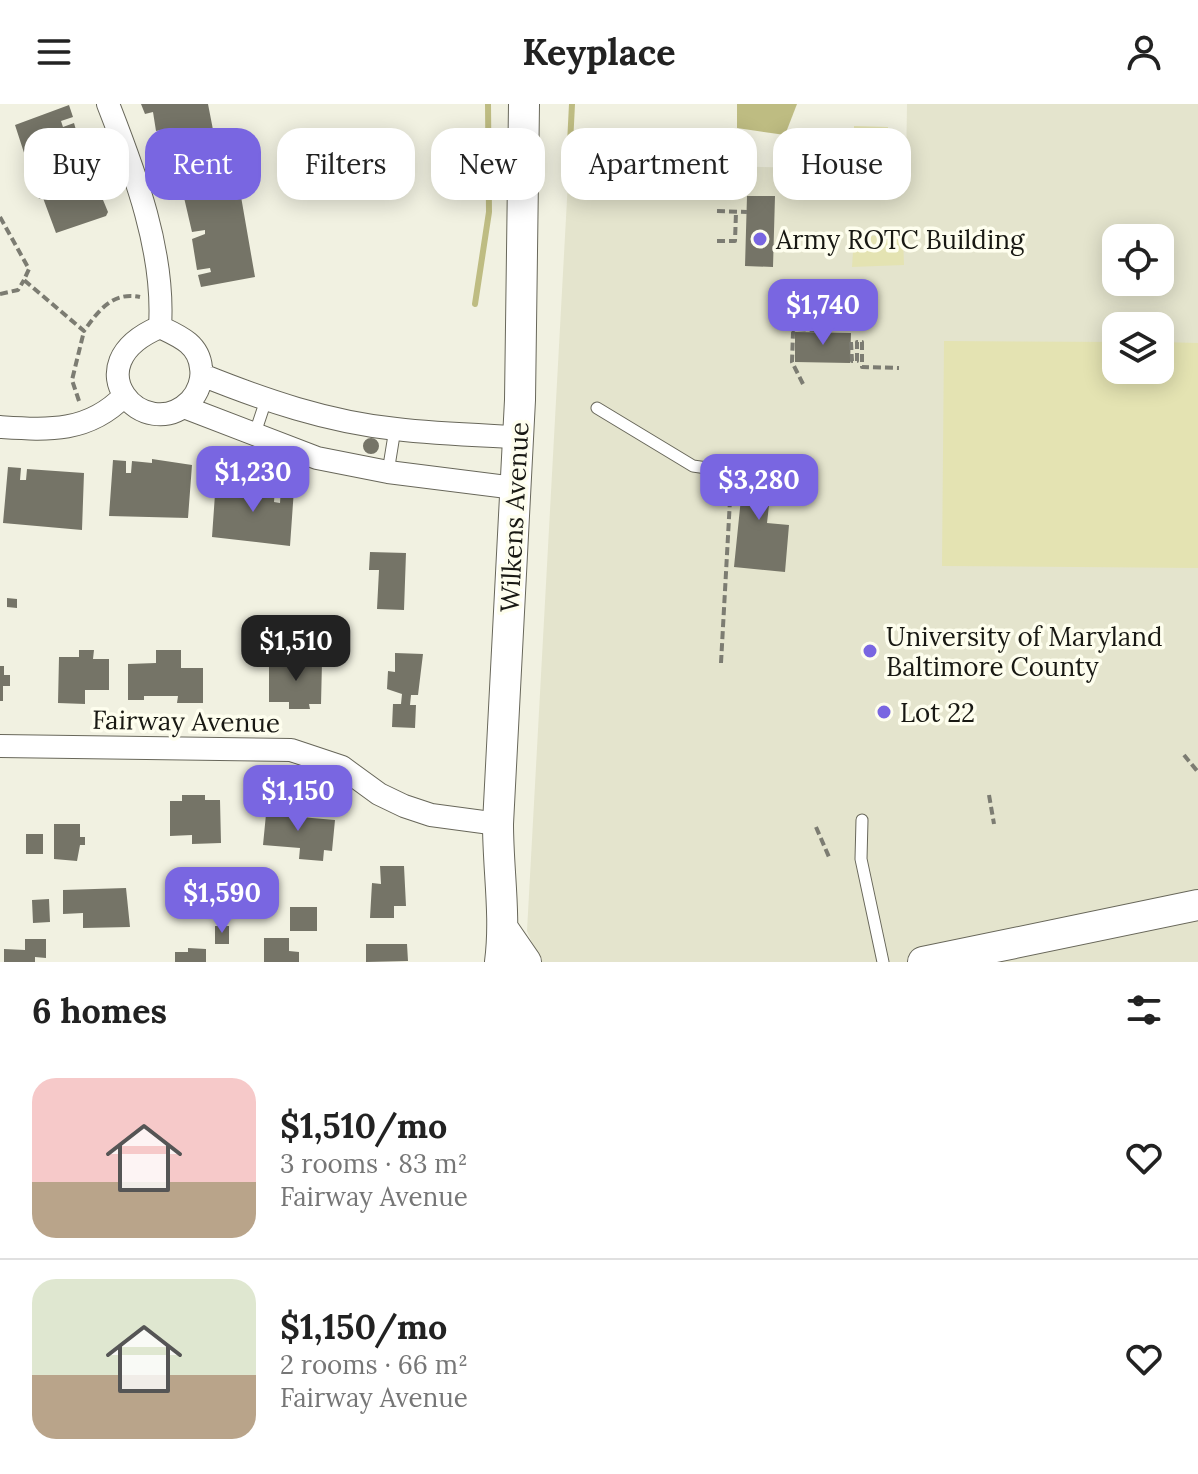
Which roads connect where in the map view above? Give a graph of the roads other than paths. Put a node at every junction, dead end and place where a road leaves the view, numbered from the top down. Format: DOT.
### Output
graph roads {
  1 [pos="108,104"];
  2 [pos="524,104"];
  3 [pos="160,317"];
  4 [pos="202,375"];
  5 [pos="124,396"];
  6 [pos="266,400"];
  7 [pos="184,407"];
  8 [pos="597,408"];
  9 [pos="0,427"];
  10 [pos="395,429"];
  11 [pos="254,437"];
  12 [pos="518,437"];
  13 [pos="714,469"];
  14 [pos="388,472"];
  15 [pos="515,488"];
  16 [pos="0,746"];
  17 [pos="862,820"];
  18 [pos="498,824"];
  19 [pos="1198,905"];
  20 [pos="504,930"];
  21 [pos="500,962"];
  22 [pos="526,962"];
  23 [pos="883,962"];
  24 [pos="923,962"];
  1 -- 3 [label="street"];
  2 -- 12 [label="main road, Wilkens Avenue"];
  3 -- 4 [label="street"];
  3 -- 5 [label="street"];
  4 -- 6 [label="street"];
  4 -- 7 [label="street"];
  5 -- 7 [label="street"];
  5 -- 9 [label="street"];
  6 -- 10 [label="street"];
  6 -- 11 [label="lane"];
  7 -- 11 [label="street"];
  8 -- 13 [label="lane"];
  10 -- 12 [label="street"];
  10 -- 14 [label="lane"];
  11 -- 14 [label="street"];
  12 -- 15 [label="main road, Wilkens Avenue"];
  14 -- 15 [label="street"];
  15 -- 18 [label="main road, Wilkens Avenue"];
  16 -- 18 [label="street, Fairway Avenue"];
  17 -- 23 [label="lane"];
  18 -- 20 [label="main road, Wilkens Avenue"];
  19 -- 24 [label="main road"];
  20 -- 21 [label="main road, Wilkens Avenue"];
  20 -- 22 [label="main road, Wilkens Avenue"];
}
